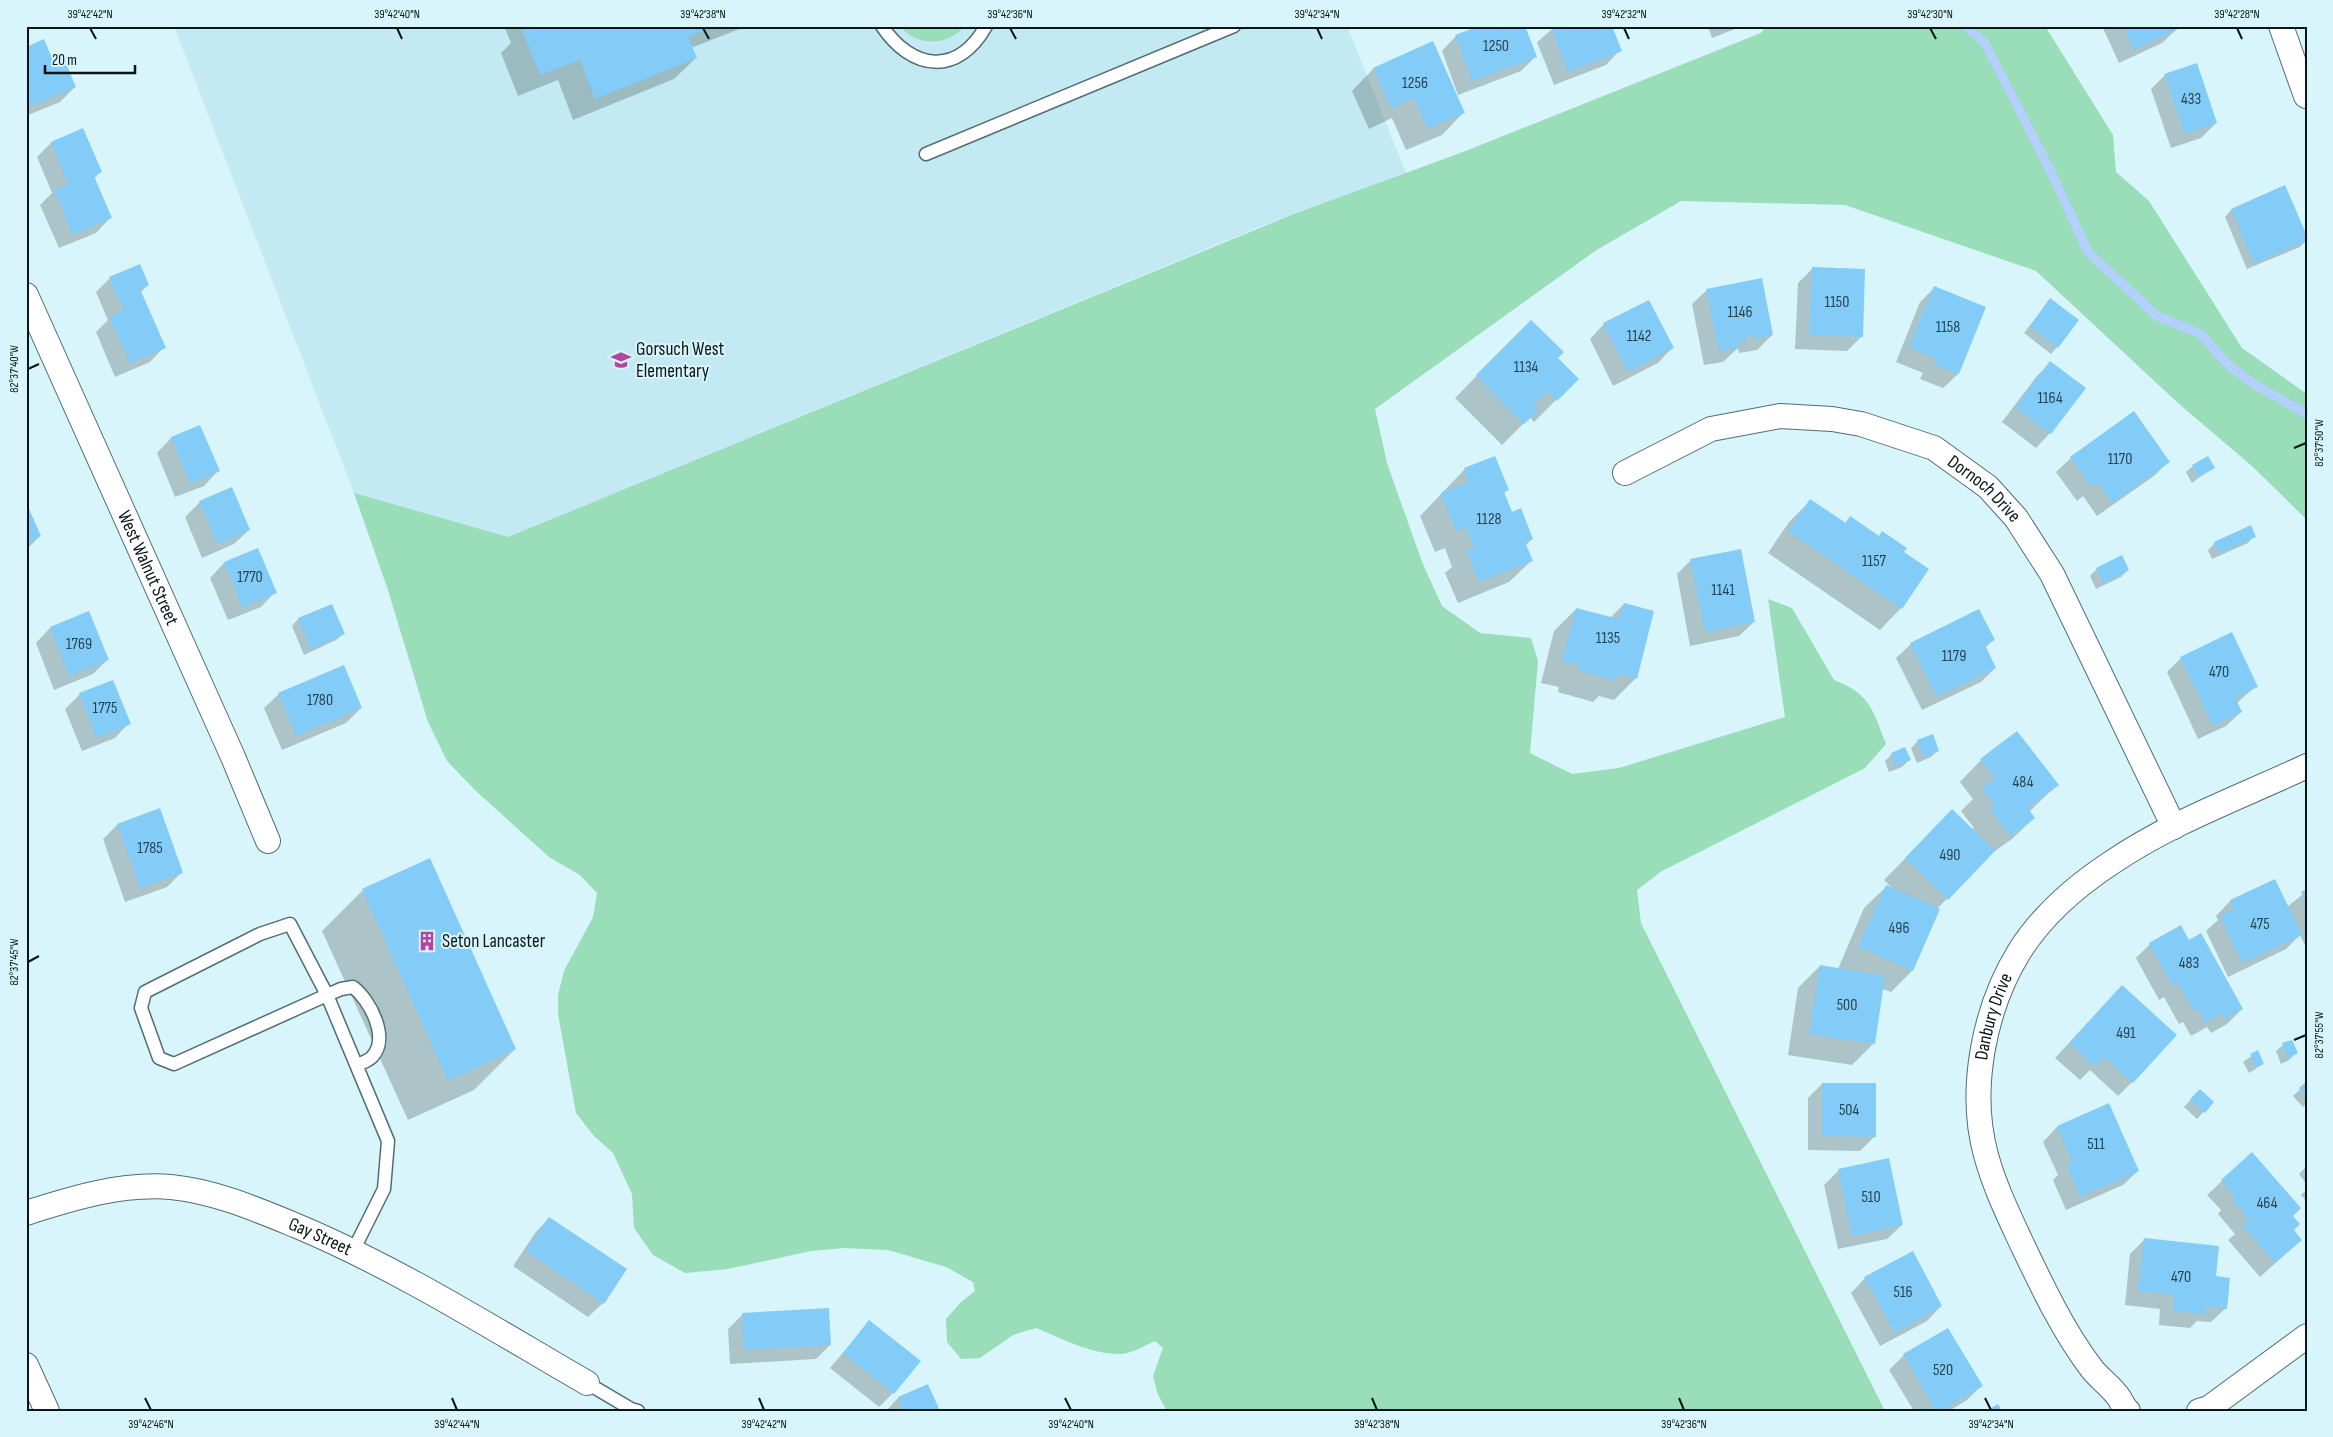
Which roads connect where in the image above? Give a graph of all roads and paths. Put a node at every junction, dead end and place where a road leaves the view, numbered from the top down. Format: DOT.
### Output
graph roads {
  1 [pos="882,26"];
  2 [pos="986,26"];
  3 [pos="1234,26"];
  4 [pos="2281,26"];
  5 [pos="2306,96"];
  6 [pos="926,154"];
  7 [pos="26,295"];
  8 [pos="1625,473"];
  9 [pos="2307,766"];
  10 [pos="2174,827"];
  11 [pos="268,841"];
  12 [pos="327,995"];
  13 [pos="357,1065"];
  14 [pos="26,1213"];
  15 [pos="353,1251"];
  16 [pos="2307,1336"];
  17 [pos="26,1365"];
  18 [pos="587,1383"];
  19 [pos="2123,1403"];
  20 [pos="634,1410"];
  21 [pos="46,1411"];
  22 [pos="2199,1411"];
  1 -- 2 [label="lane"];
  3 -- 6 [label="lane"];
  4 -- 5 [label="street"];
  7 -- 11 [label="street, West Walnut Street"];
  8 -- 10 [label="street, Dornoch Drive"];
  9 -- 10 [label="street, Danbury Drive"];
  10 -- 19 [label="street, Danbury Drive"];
  12 -- 12 [label="lane"];
  12 -- 13 [label="lane"];
  12 -- 13 [label="lane"];
  13 -- 15 [label="lane"];
  14 -- 15 [label="street, Gay Street"];
  15 -- 18 [label="street, Gay Street"];
  16 -- 22 [label="street"];
  17 -- 21 [label="street"];
  18 -- 20 [label="lane"];
}
